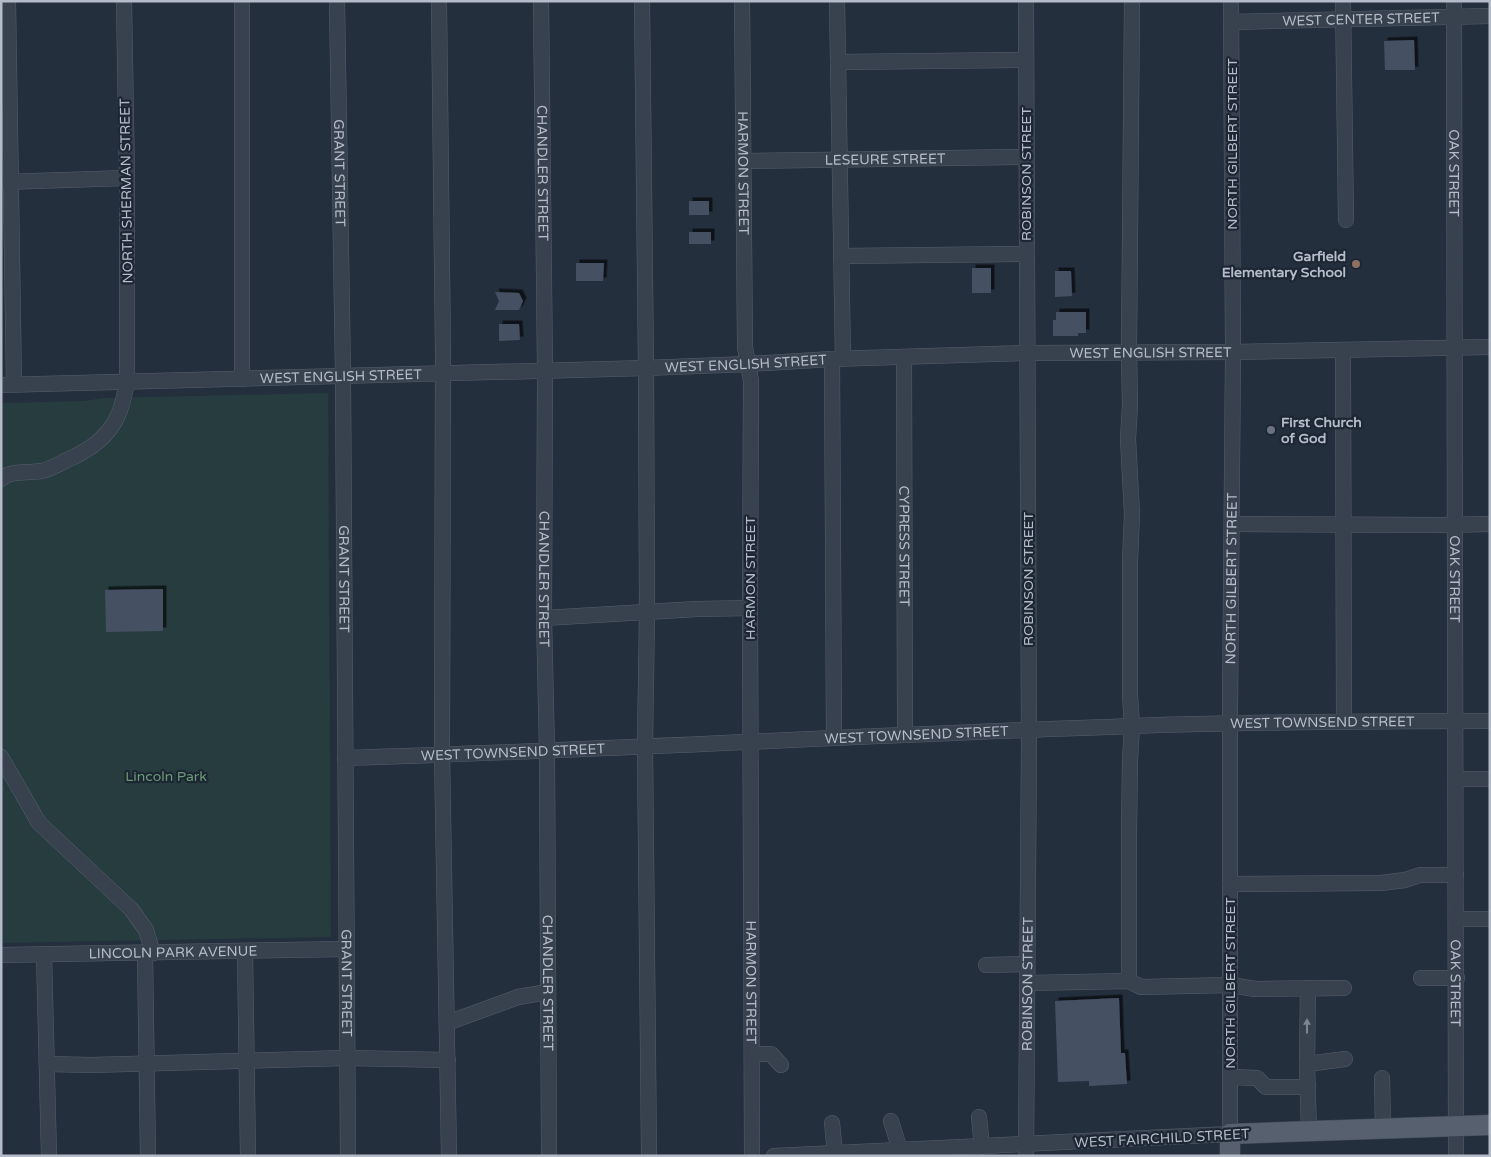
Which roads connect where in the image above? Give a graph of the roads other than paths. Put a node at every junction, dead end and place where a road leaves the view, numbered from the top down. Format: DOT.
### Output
graph roads {
  1 [pos="8,1"];
  2 [pos="124,1"];
  3 [pos="242,1"];
  4 [pos="337,1"];
  5 [pos="439,1"];
  6 [pos="541,1"];
  7 [pos="642,1"];
  8 [pos="742,1"];
  9 [pos="837,1"];
  10 [pos="1026,1"];
  11 [pos="1132,1"];
  12 [pos="1231,1"];
  13 [pos="1343,1"];
  14 [pos="1454,1"];
  15 [pos="1490,16"];
  16 [pos="1454,17"];
  17 [pos="1344,20"];
  18 [pos="1231,22"];
  19 [pos="1026,60"];
  20 [pos="838,62"];
  21 [pos="1026,157"];
  22 [pos="840,159"];
  23 [pos="744,160"];
  24 [pos="127,178"];
  25 [pos="6,182"];
  26 [pos="1346,220"];
  27 [pos="1027,254"];
  28 [pos="841,256"];
  29 [pos="1455,347"];
  30 [pos="1490,347"];
  31 [pos="1343,350"];
  32 [pos="1233,352"];
  33 [pos="1028,353"];
  34 [pos="1129,353"];
  35 [pos="904,357"];
  36 [pos="838,359"];
  37 [pos="748,364"];
  38 [pos="646,368"];
  39 [pos="545,370"];
  40 [pos="442,373"];
  41 [pos="343,376"];
  42 [pos="242,379"];
  43 [pos="127,381"];
  44 [pos="8,384"];
  45 [pos="1,479"];
  46 [pos="1232,524"];
  47 [pos="1344,524"];
  48 [pos="1455,524"];
  49 [pos="1490,524"];
  50 [pos="750,608"];
  51 [pos="647,612"];
  52 [pos="544,618"];
  53 [pos="1490,720"];
  54 [pos="1456,721"];
  55 [pos="1344,722"];
  56 [pos="1231,723"];
  57 [pos="1132,726"];
  58 [pos="1029,730"];
  59 [pos="905,735"];
  60 [pos="834,738"];
  61 [pos="751,742"];
  62 [pos="645,746"];
  63 [pos="547,751"];
  64 [pos="442,755"];
  65 [pos="1,756"];
  66 [pos="345,758"];
  67 [pos="1456,779"];
  68 [pos="1490,779"];
  69 [pos="1456,875"];
  70 [pos="1230,884"];
  71 [pos="1456,919"];
  72 [pos="1490,919"];
  73 [pos="346,949"];
  74 [pos="245,951"];
  75 [pos="149,953"];
  76 [pos="44,954"];
  77 [pos="1,955"];
  78 [pos="1027,964"];
  79 [pos="986,965"];
  80 [pos="1422,978"];
  81 [pos="1457,978"];
  82 [pos="1129,981"];
  83 [pos="1027,983"];
  84 [pos="1231,985"];
  85 [pos="1308,988"];
  86 [pos="1344,988"];
  87 [pos="548,992"];
  88 [pos="447,1023"];
  89 [pos="752,1054"];
  90 [pos="347,1058"];
  91 [pos="1346,1059"];
  92 [pos="448,1060"];
  93 [pos="246,1061"];
  94 [pos="146,1063"];
  95 [pos="47,1064"];
  96 [pos="1307,1064"];
  97 [pos="781,1065"];
  98 [pos="1230,1077"];
  99 [pos="1382,1078"];
  100 [pos="1308,1087"];
  101 [pos="979,1117"];
  102 [pos="891,1121"];
  103 [pos="832,1123"];
  104 [pos="1490,1125"];
  105 [pos="1456,1126"];
  106 [pos="1383,1129"];
  107 [pos="1310,1131"];
  108 [pos="1230,1134"];
  109 [pos="982,1147"];
  110 [pos="1073,1149"];
  111 [pos="900,1150"];
  112 [pos="1026,1150"];
  113 [pos="965,1152"];
  114 [pos="835,1153"];
  115 [pos="856,1154"];
  116 [pos="49,1156"];
  117 [pos="148,1156"];
  118 [pos="248,1156"];
  119 [pos="348,1156"];
  120 [pos="449,1156"];
  121 [pos="549,1156"];
  122 [pos="649,1156"];
  123 [pos="752,1156"];
  124 [pos="774,1156"];
  125 [pos="1230,1156"];
  126 [pos="1456,1156"];
  1 -- 25 [label="street"];
  2 -- 24 [label="street, NORTH SHERMAN STREET"];
  3 -- 42 [label="street"];
  4 -- 41 [label="street, GRANT STREET"];
  5 -- 40 [label="street"];
  6 -- 39 [label="street, CHANDLER STREET"];
  7 -- 38 [label="street"];
  8 -- 23 [label="street, HARMON STREET"];
  9 -- 20 [label="street"];
  10 -- 19 [label="street, ROBINSON STREET"];
  11 -- 34 [label="street"];
  12 -- 18 [label="street, NORTH GILBERT STREET"];
  13 -- 17 [label="street"];
  14 -- 16 [label="street, OAK STREET"];
  15 -- 16 [label="street, WEST CENTER STREET"];
  16 -- 17 [label="street, WEST CENTER STREET"];
  16 -- 29 [label="street, OAK STREET"];
  17 -- 18 [label="street, WEST CENTER STREET"];
  17 -- 26 [label="street"];
  18 -- 32 [label="street, NORTH GILBERT STREET"];
  19 -- 20 [label="street"];
  19 -- 21 [label="street, ROBINSON STREET"];
  20 -- 22 [label="street"];
  21 -- 22 [label="street, LESEURE STREET"];
  21 -- 27 [label="street, ROBINSON STREET"];
  22 -- 23 [label="street, LESEURE STREET"];
  22 -- 28 [label="street"];
  23 -- 37 [label="street, HARMON STREET"];
  24 -- 25 [label="street"];
  24 -- 43 [label="street, NORTH SHERMAN STREET"];
  25 -- 44 [label="street"];
  27 -- 28 [label="street"];
  27 -- 33 [label="street, ROBINSON STREET"];
  28 -- 36 [label="street"];
  29 -- 30 [label="street, WEST ENGLISH STREET"];
  29 -- 31 [label="street, WEST ENGLISH STREET"];
  29 -- 48 [label="street, OAK STREET"];
  31 -- 32 [label="street, WEST ENGLISH STREET"];
  31 -- 47 [label="street"];
  32 -- 34 [label="street, WEST ENGLISH STREET"];
  32 -- 46 [label="street, NORTH GILBERT STREET"];
  33 -- 34 [label="street, WEST ENGLISH STREET"];
  33 -- 35 [label="street, WEST ENGLISH STREET"];
  33 -- 58 [label="street, ROBINSON STREET"];
  34 -- 57 [label="street"];
  35 -- 36 [label="street, WEST ENGLISH STREET"];
  35 -- 59 [label="street, CYPRESS STREET"];
  36 -- 37 [label="street, WEST ENGLISH STREET"];
  36 -- 60 [label="street"];
  37 -- 38 [label="street, WEST ENGLISH STREET"];
  37 -- 50 [label="street, HARMON STREET"];
  38 -- 39 [label="street, WEST ENGLISH STREET"];
  38 -- 51 [label="street"];
  39 -- 40 [label="street, WEST ENGLISH STREET"];
  39 -- 52 [label="street, CHANDLER STREET"];
  40 -- 41 [label="street, WEST ENGLISH STREET"];
  40 -- 64 [label="street"];
  41 -- 42 [label="street, WEST ENGLISH STREET"];
  41 -- 66 [label="street, GRANT STREET"];
  42 -- 43 [label="street, WEST ENGLISH STREET"];
  43 -- 44 [label="street, WEST ENGLISH STREET"];
  43 -- 45 [label="street, NORTH SHERMAN STREET"];
  46 -- 47 [label="street"];
  46 -- 56 [label="street, NORTH GILBERT STREET"];
  47 -- 48 [label="street"];
  47 -- 55 [label="street"];
  48 -- 49 [label="street"];
  48 -- 54 [label="street, OAK STREET"];
  50 -- 51 [label="street"];
  50 -- 61 [label="street, HARMON STREET"];
  51 -- 52 [label="street"];
  51 -- 62 [label="street"];
  52 -- 63 [label="street, CHANDLER STREET"];
  53 -- 54 [label="street, WEST TOWNSEND STREET"];
  54 -- 55 [label="street, WEST TOWNSEND STREET"];
  54 -- 67 [label="street, OAK STREET"];
  55 -- 56 [label="street, WEST TOWNSEND STREET"];
  56 -- 57 [label="street, WEST TOWNSEND STREET"];
  56 -- 70 [label="street, NORTH GILBERT STREET"];
  57 -- 58 [label="street, WEST TOWNSEND STREET"];
  57 -- 82 [label="street"];
  58 -- 59 [label="street, WEST TOWNSEND STREET"];
  58 -- 78 [label="street, ROBINSON STREET"];
  59 -- 60 [label="street, WEST TOWNSEND STREET"];
  60 -- 61 [label="street, WEST TOWNSEND STREET"];
  61 -- 62 [label="street, WEST TOWNSEND STREET"];
  61 -- 89 [label="street, HARMON STREET"];
  62 -- 63 [label="street, WEST TOWNSEND STREET"];
  62 -- 122 [label="street"];
  63 -- 64 [label="street, WEST TOWNSEND STREET"];
  63 -- 87 [label="street, CHANDLER STREET"];
  64 -- 66 [label="street, WEST TOWNSEND STREET"];
  64 -- 88 [label="street"];
  65 -- 75 [label="street"];
  66 -- 73 [label="street, GRANT STREET"];
  67 -- 68 [label="street"];
  67 -- 69 [label="street, OAK STREET"];
  69 -- 70 [label="street"];
  69 -- 71 [label="street, OAK STREET"];
  70 -- 84 [label="street, NORTH GILBERT STREET"];
  71 -- 72 [label="street"];
  71 -- 81 [label="street, OAK STREET"];
  73 -- 74 [label="street, LINCOLN PARK AVENUE"];
  73 -- 90 [label="street, GRANT STREET"];
  74 -- 75 [label="street, LINCOLN PARK AVENUE"];
  74 -- 93 [label="street"];
  75 -- 76 [label="street, LINCOLN PARK AVENUE"];
  75 -- 94 [label="street"];
  76 -- 77 [label="street, LINCOLN PARK AVENUE"];
  76 -- 95 [label="street"];
  78 -- 79 [label="street"];
  78 -- 83 [label="street, ROBINSON STREET"];
  80 -- 81 [label="street"];
  81 -- 105 [label="street, OAK STREET"];
  82 -- 83 [label="street"];
  82 -- 84 [label="street"];
  83 -- 112 [label="street, ROBINSON STREET"];
  84 -- 85 [label="street"];
  84 -- 98 [label="street, NORTH GILBERT STREET"];
  85 -- 86 [label="street"];
  96 -- 85 [label="street, one-way"];
  87 -- 88 [label="street"];
  87 -- 121 [label="street, CHANDLER STREET"];
  88 -- 92 [label="street"];
  89 -- 97 [label="street"];
  89 -- 123 [label="street, HARMON STREET"];
  90 -- 92 [label="street"];
  90 -- 93 [label="street"];
  90 -- 119 [label="street, GRANT STREET"];
  91 -- 96 [label="street"];
  92 -- 120 [label="street"];
  93 -- 94 [label="street"];
  93 -- 118 [label="street"];
  94 -- 95 [label="street"];
  94 -- 117 [label="street"];
  95 -- 116 [label="street"];
  96 -- 100 [label="street"];
  98 -- 100 [label="street"];
  98 -- 108 [label="street, NORTH GILBERT STREET"];
  99 -- 106 [label="street"];
  100 -- 107 [label="street"];
  101 -- 109 [label="street"];
  102 -- 111 [label="street"];
  103 -- 114 [label="street"];
  104 -- 105 [label="main road, WEST FAIRCHILD STREET"];
  105 -- 106 [label="main road, WEST FAIRCHILD STREET"];
  105 -- 126 [label="street, OAK STREET"];
  106 -- 107 [label="main road, WEST FAIRCHILD STREET"];
  107 -- 108 [label="main road, WEST FAIRCHILD STREET"];
  108 -- 110 [label="street, WEST FAIRCHILD STREET"];
  108 -- 125 [label="main road, NORTH GILBERT STREET"];
  109 -- 112 [label="street, WEST FAIRCHILD STREET"];
  109 -- 113 [label="street, WEST FAIRCHILD STREET"];
  110 -- 112 [label="street, WEST FAIRCHILD STREET"];
  111 -- 113 [label="street, WEST FAIRCHILD STREET"];
  111 -- 115 [label="street, WEST FAIRCHILD STREET"];
  114 -- 115 [label="street, WEST FAIRCHILD STREET"];
  114 -- 124 [label="street, WEST FAIRCHILD STREET"];
}
